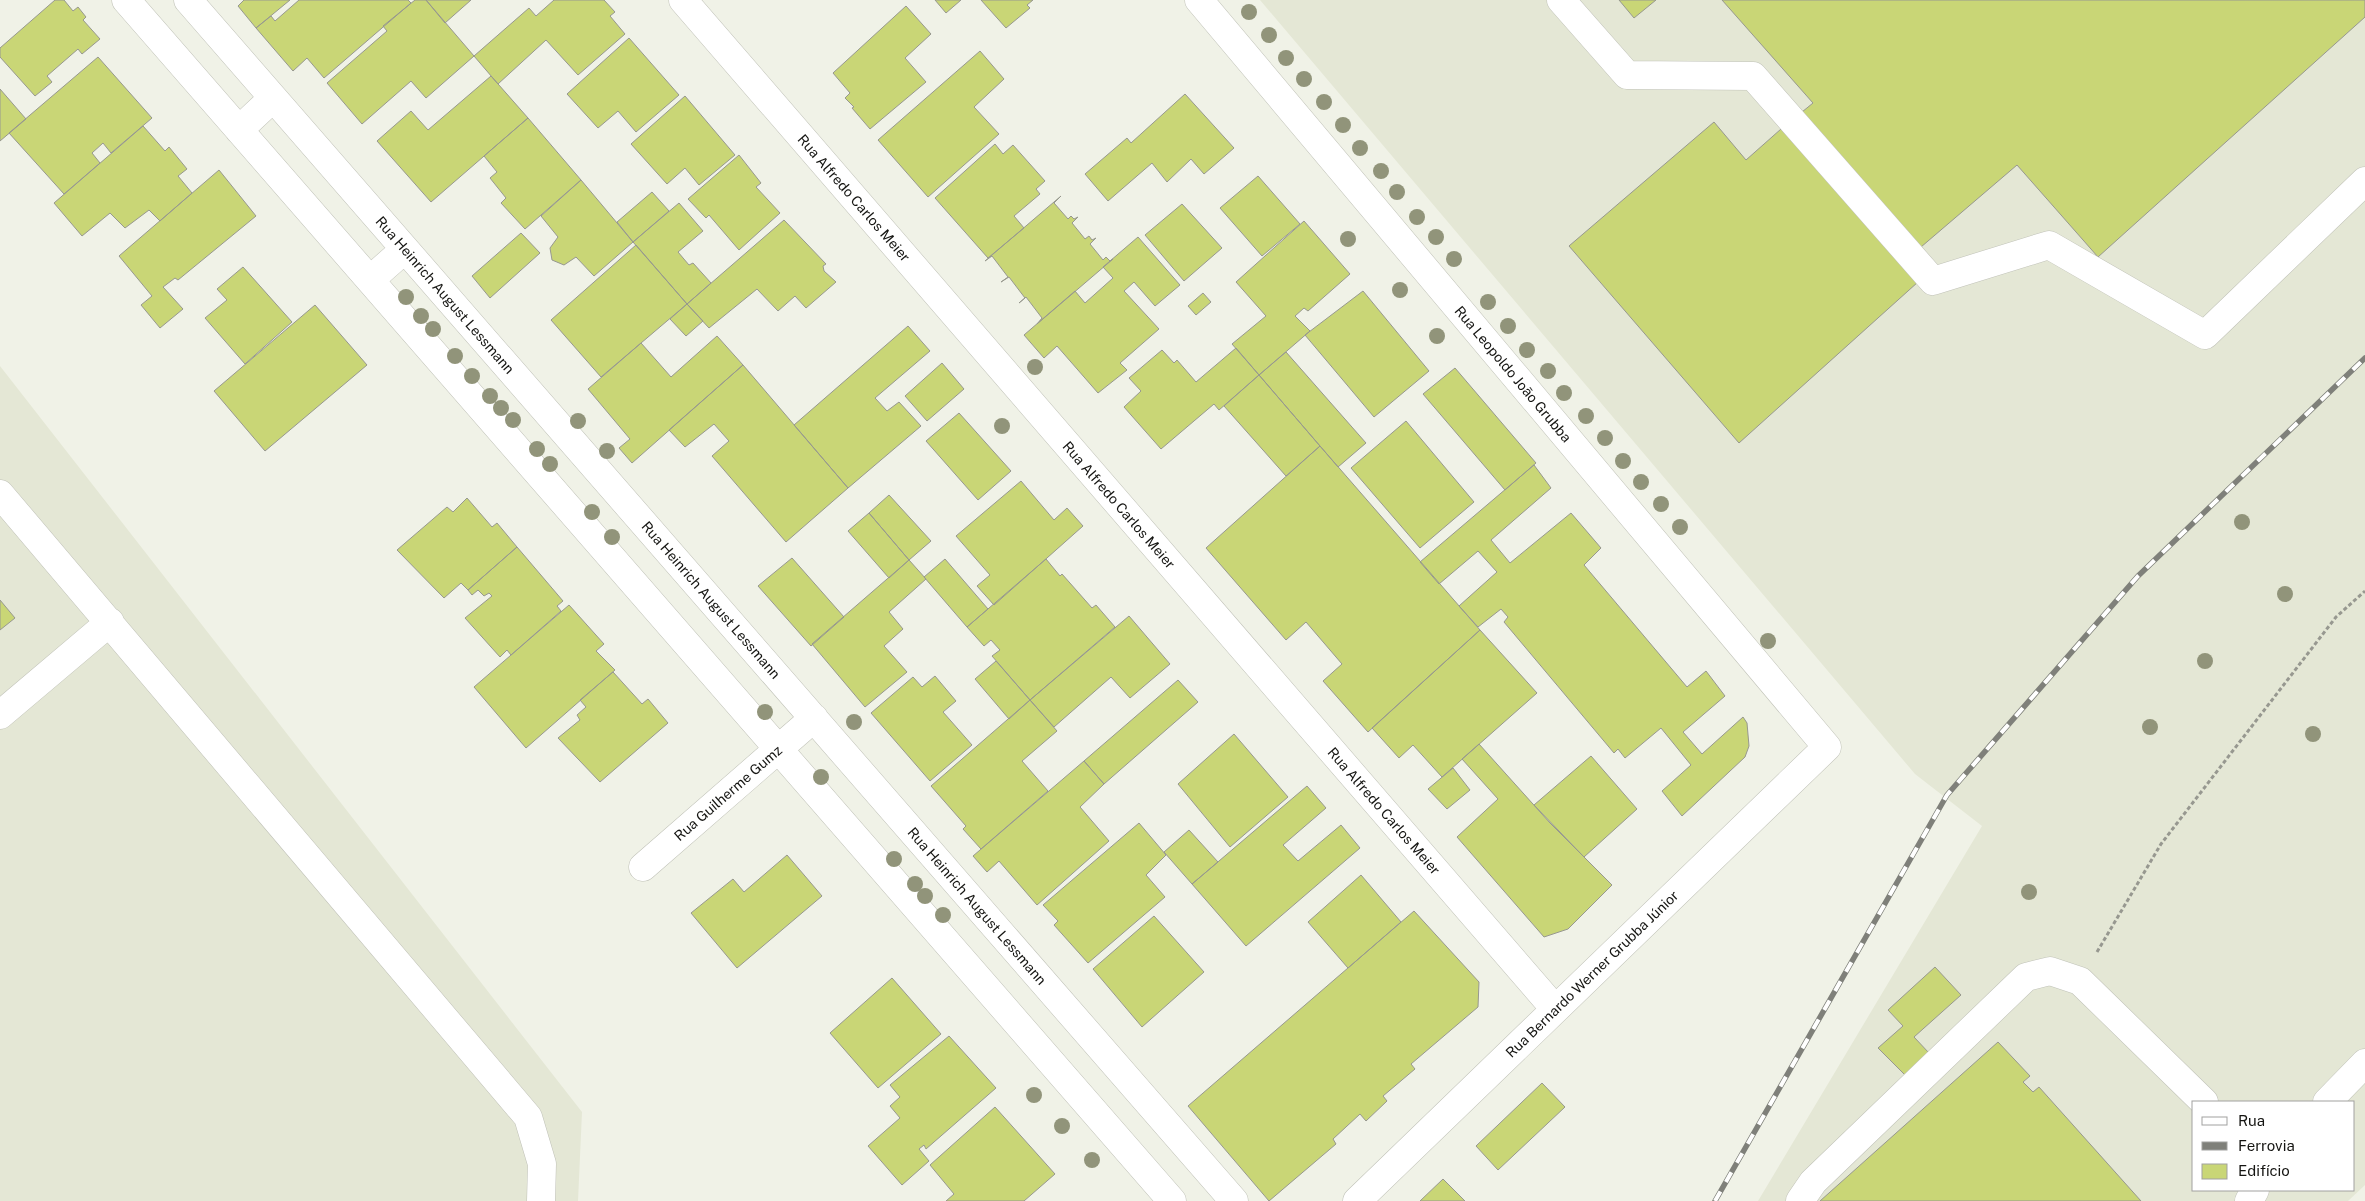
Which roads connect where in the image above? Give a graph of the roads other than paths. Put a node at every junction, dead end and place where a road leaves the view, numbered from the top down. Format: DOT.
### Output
graph roads {
  1 [pos="126,0"];
  2 [pos="188,0"];
  3 [pos="683,0"];
  4 [pos="1200,0"];
  5 [pos="1561,0"];
  6 [pos="273,98"];
  7 [pos="239,130"];
  8 [pos="2365,181"];
  9 [pos="405,249"];
  10 [pos="370,280"];
  11 [pos="0,494"];
  12 [pos="110,622"];
  13 [pos="0,716"];
  14 [pos="814,718"];
  15 [pos="1826,747"];
  16 [pos="778,749"];
  17 [pos="643,867"];
  18 [pos="1556,1009"];
  19 [pos="2365,1064"];
  20 [pos="2203,1101"];
  21 [pos="2328,1101"];
  22 [pos="541,1201"];
  23 [pos="1172,1201"];
  24 [pos="1234,1201"];
  25 [pos="1357,1201"];
  26 [pos="1800,1201"];
  1 -- 7 [label="street"];
  2 -- 6 [label="street, Rua Heinrich August Lessmann"];
  3 -- 18 [label="street, Rua Alfredo Carlos Meier"];
  4 -- 15 [label="street, Rua Leopoldo João Grubba"];
  5 -- 8 [label="street"];
  6 -- 7 [label="street"];
  6 -- 9 [label="street, Rua Heinrich August Lessmann"];
  7 -- 10 [label="street"];
  9 -- 10 [label="street"];
  9 -- 14 [label="street, Rua Heinrich August Lessmann"];
  10 -- 16 [label="street"];
  11 -- 12 [label="street"];
  12 -- 13 [label="street"];
  12 -- 22 [label="street"];
  14 -- 16 [label="street, Rua Guilherme Gumz"];
  14 -- 24 [label="street, Rua Heinrich August Lessmann"];
  15 -- 18 [label="street, Rua Bernardo Werner Grubba Júnior"];
  16 -- 17 [label="street, Rua Guilherme Gumz"];
  16 -- 23 [label="street"];
  18 -- 25 [label="street, Rua Bernardo Werner Grubba Júnior"];
  19 -- 21 [label="street"];
  20 -- 26 [label="street"];
}
